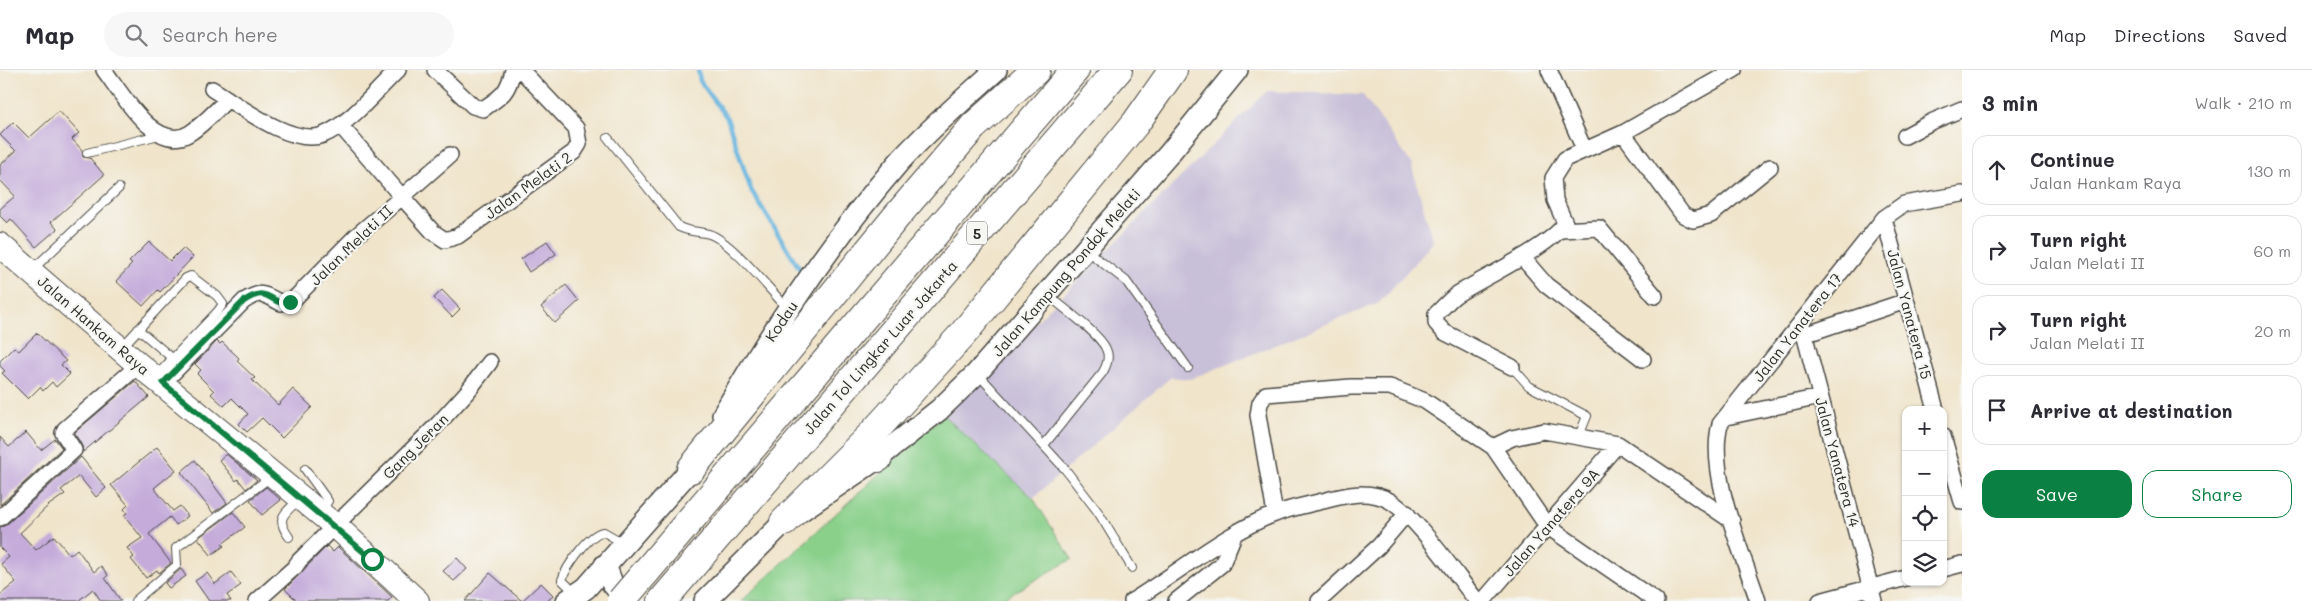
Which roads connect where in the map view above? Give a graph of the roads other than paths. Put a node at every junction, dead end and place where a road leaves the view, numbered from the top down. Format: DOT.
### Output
graph roads {
  1 [pos="104,70"];
  2 [pos="398,70"];
  3 [pos="435,70"];
  4 [pos="513,70"];
  5 [pos="521,70"];
  6 [pos="996,70"];
  7 [pos="1036,70"];
  8 [pos="1075,70"];
  9 [pos="1118,70"];
  10 [pos="1173,70"];
  11 [pos="1237,70"];
  12 [pos="1549,70"];
  13 [pos="1734,70"];
  14 [pos="212,89"];
  15 [pos="228,99"];
  16 [pos="1962,109"];
  17 [pos="340,125"];
  18 [pos="1623,133"];
  19 [pos="160,135"];
  20 [pos="1906,136"];
  21 [pos="608,138"];
  22 [pos="1584,149"];
  23 [pos="88,153"];
  24 [pos="450,155"];
  25 [pos="1770,167"];
  26 [pos="119,188"];
  27 [pos="1962,194"];
  28 [pos="402,197"];
  29 [pos="1884,218"];
  30 [pos="1560,230"];
  31 [pos="0,244"];
  32 [pos="1086,250"];
  33 [pos="1522,257"];
  34 [pos="30,271"];
  35 [pos="1048,295"];
  36 [pos="1655,296"];
  37 [pos="1906,301"];
  38 [pos="788,309"];
  39 [pos="138,329"];
  40 [pos="1802,329"];
  41 [pos="121,349"];
  42 [pos="172,358"];
  43 [pos="1643,359"];
  44 [pos="490,362"];
  45 [pos="1512,367"];
  46 [pos="1188,368"];
  47 [pos="977,373"];
  48 [pos="152,375"];
  49 [pos="1820,397"];
  50 [pos="1935,406"];
  51 [pos="1726,417"];
  52 [pos="1579,436"];
  53 [pos="1618,444"];
  54 [pos="1044,445"];
  55 [pos="874,446"];
  56 [pos="1493,447"];
  57 [pos="1947,450"];
  58 [pos="305,469"];
  59 [pos="691,469"];
  60 [pos="273,475"];
  61 [pos="301,498"];
  62 [pos="1962,502"];
  63 [pos="1275,514"];
  64 [pos="1407,514"];
  65 [pos="0,518"];
  66 [pos="1732,520"];
  67 [pos="784,522"];
  68 [pos="331,523"];
  69 [pos="1546,526"];
  70 [pos="1234,535"];
  71 [pos="289,537"];
  72 [pos="624,544"];
  73 [pos="1962,564"];
  74 [pos="605,565"];
  75 [pos="1132,568"];
  76 [pos="1947,568"];
  77 [pos="1902,580"];
  78 [pos="1160,582"];
  79 [pos="1872,594"];
  80 [pos="407,597"];
  81 [pos="577,597"];
  82 [pos="1328,598"];
  83 [pos="135,601"];
  84 [pos="257,601"];
  85 [pos="621,601"];
  86 [pos="627,601"];
  87 [pos="662,601"];
  88 [pos="705,601"];
  89 [pos="1132,601"];
  90 [pos="1177,601"];
  91 [pos="1477,601"];
  92 [pos="1483,601"];
  93 [pos="1656,601"];
  94 [pos="1758,601"];
  95 [pos="1820,601"];
  1 -- 19 [label="street"];
  2 -- 17 [label="street"];
  3 -- 4 [label="street"];
  5 -- 28 [label="street, Jalan Melati 2"];
  6 -- 38 [label="main road, Kodau"];
  7 -- 59 [label="highway"];
  8 -- 85 [label="highway, Jalan Tol Lingkar Luar Jakarta / 5, bridge"];
  9 -- 87 [label="highway, Jalan Tol Lingkar Luar Jakarta / 5"];
  10 -- 55 [label="highway"];
  11 -- 32 [label="main road, Jalan Kampung Pondok Melati"];
  12 -- 22 [label="street"];
  13 -- 18 [label="street"];
  14 -- 15 [label="street"];
  15 -- 17 [label="street"];
  15 -- 19 [label="street"];
  16 -- 20 [label="street"];
  17 -- 28 [label="street"];
  18 -- 22 [label="street"];
  18 -- 25 [label="street"];
  19 -- 23 [label="lane"];
  21 -- 38 [label="lane"];
  22 -- 30 [label="street"];
  24 -- 28 [label="street"];
  26 -- 34 [label="lane"];
  27 -- 29 [label="street, Jalan Yanatera 17"];
  28 -- 48 [label="street, Jalan Melati II"];
  29 -- 37 [label="street, Jalan Yanatera 15"];
  29 -- 40 [label="street, Jalan Yanatera 17"];
  30 -- 33 [label="street"];
  30 -- 36 [label="street"];
  31 -- 34 [label="main road, Jalan Hankam Raya"];
  32 -- 35 [label="main road, Jalan Kampung Pondok Melati"];
  32 -- 46 [label="lane"];
  33 -- 43 [label="street"];
  33 -- 45 [label="street"];
  34 -- 41 [label="main road, Jalan Hankam Raya"];
  35 -- 47 [label="main road, Jalan Kampung Pondok Melati"];
  35 -- 54 [label="lane"];
  37 -- 40 [label="street"];
  37 -- 50 [label="street, Jalan Yanatera 15"];
  38 -- 59 [label="main road, Kodau"];
  39 -- 41 [label="lane"];
  39 -- 42 [label="lane"];
  39 -- 42 [label="lane"];
  40 -- 49 [label="street, Jalan Yanatera 14"];
  40 -- 51 [label="street, Jalan Yanatera 17"];
  41 -- 48 [label="main road, Jalan Hankam Raya"];
  42 -- 48 [label="lane"];
  44 -- 68 [label="street, Gang Jeran"];
  45 -- 52 [label="lane"];
  47 -- 54 [label="lane"];
  47 -- 55 [label="main road, Jalan Kampung Pondok Melati"];
  48 -- 60 [label="main road, Jalan Hankam Raya"];
  48 -- 65 [label="street"];
  49 -- 51 [label="street"];
  49 -- 79 [label="street, Jalan Yanatera 14"];
  51 -- 66 [label="street, Jalan Yanatera 17"];
  52 -- 53 [label="street"];
  52 -- 56 [label="street"];
  53 -- 66 [label="street"];
  53 -- 69 [label="street, Jalan Yanatera 9A"];
  54 -- 75 [label="lane"];
  55 -- 67 [label="highway"];
  56 -- 63 [label="street"];
  56 -- 69 [label="street"];
  57 -- 62 [label="street"];
  58 -- 68 [label="lane"];
  59 -- 72 [label="main road, Kodau"];
  60 -- 61 [label="main road, Jalan Hankam Raya"];
  60 -- 83 [label="lane"];
  61 -- 68 [label="main road, Jalan Hankam Raya"];
  61 -- 71 [label="lane"];
  63 -- 64 [label="street"];
  63 -- 70 [label="street"];
  64 -- 82 [label="street"];
  64 -- 91 [label="street"];
  66 -- 94 [label="street, Jalan Yanatera 17"];
  67 -- 88 [label="main road"];
  68 -- 80 [label="main road, Jalan Hankam Raya"];
  68 -- 84 [label="street, Gang Jeran"];
  69 -- 92 [label="street, Jalan Yanatera 9A"];
  69 -- 93 [label="street"];
  70 -- 78 [label="street"];
  70 -- 90 [label="street"];
  72 -- 74 [label="main road, Kodau"];
  72 -- 81 [label="lane"];
  73 -- 76 [label="street"];
  74 -- 81 [label="main road, Kodau"];
  74 -- 86 [label="main road"];
  77 -- 79 [label="street"];
  78 -- 89 [label="street"];
  78 -- 90 [label="street"];
  79 -- 95 [label="street"];
}
